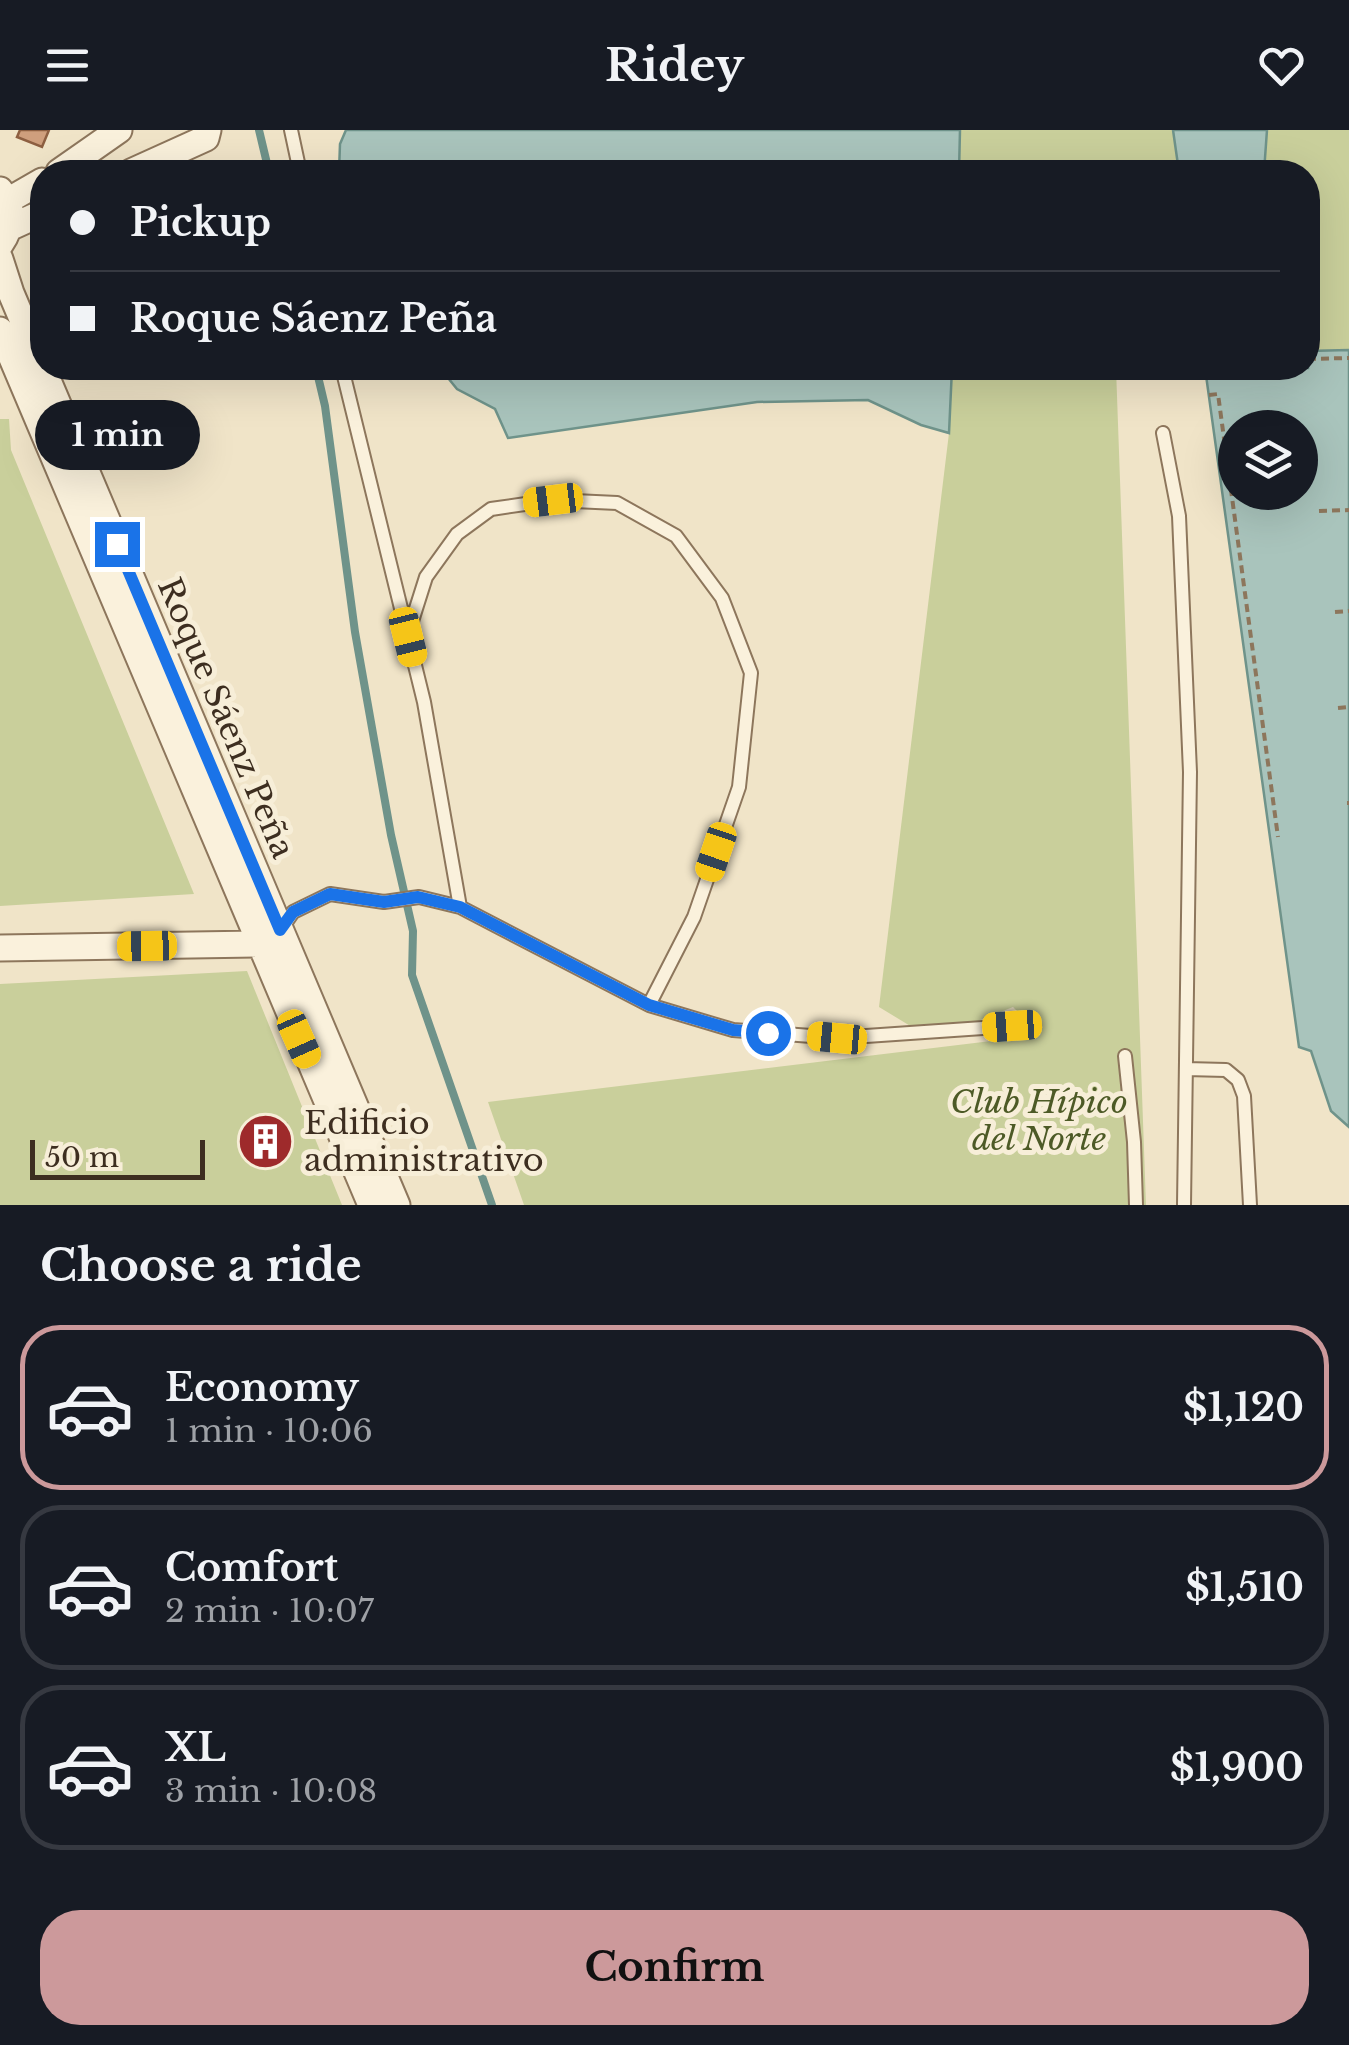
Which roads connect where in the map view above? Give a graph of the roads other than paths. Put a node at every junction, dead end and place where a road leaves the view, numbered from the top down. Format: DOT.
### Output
graph roads {
  1 [pos="119,130"];
  2 [pos="208,130"];
  3 [pos="291,130"];
  4 [pos="76,160"];
  5 [pos="157,160"];
  6 [pos="297,160"];
  7 [pos="30,186"];
  8 [pos="4,195"];
  9 [pos="30,220"];
  10 [pos="4,236"];
  11 [pos="0,259"];
  12 [pos="0,330"];
  13 [pos="30,338"];
  14 [pos="48,380"];
  15 [pos="345,380"];
  16 [pos="1163,433"];
  17 [pos="408,637"];
  18 [pos="460,907"];
  19 [pos="280,930"];
  20 [pos="258,944"];
  21 [pos="0,948"];
  22 [pos="649,1005"];
  23 [pos="1012,1026"];
  24 [pos="1125,1056"];
  25 [pos="1186,1069"];
  26 [pos="371,1205"];
  27 [pos="398,1205"];
  28 [pos="1136,1205"];
  29 [pos="1184,1205"];
  30 [pos="1250,1205"];
  1 -- 4 [label="street"];
  2 -- 5 [label="street"];
  3 -- 6 [label="lane"];
  7 -- 8 [label="street"];
  8 -- 10 [label="street"];
  9 -- 10 [label="street"];
  11 -- 13 [label="street, Roque Sáenz Peña"];
  12 -- 20 [label="street, Roque Sáenz Peña"];
  14 -- 19 [label="street, Roque Sáenz Peña"];
  15 -- 17 [label="lane"];
  16 -- 25 [label="lane"];
  17 -- 18 [label="lane"];
  17 -- 22 [label="lane"];
  18 -- 19 [label="lane"];
  18 -- 22 [label="lane"];
  19 -- 20 [label="street"];
  19 -- 27 [label="street, Roque Sáenz Peña"];
  20 -- 21 [label="street"];
  20 -- 26 [label="street, Roque Sáenz Peña"];
  22 -- 23 [label="lane"];
  24 -- 28 [label="lane"];
  25 -- 29 [label="lane"];
  25 -- 30 [label="lane"];
}
